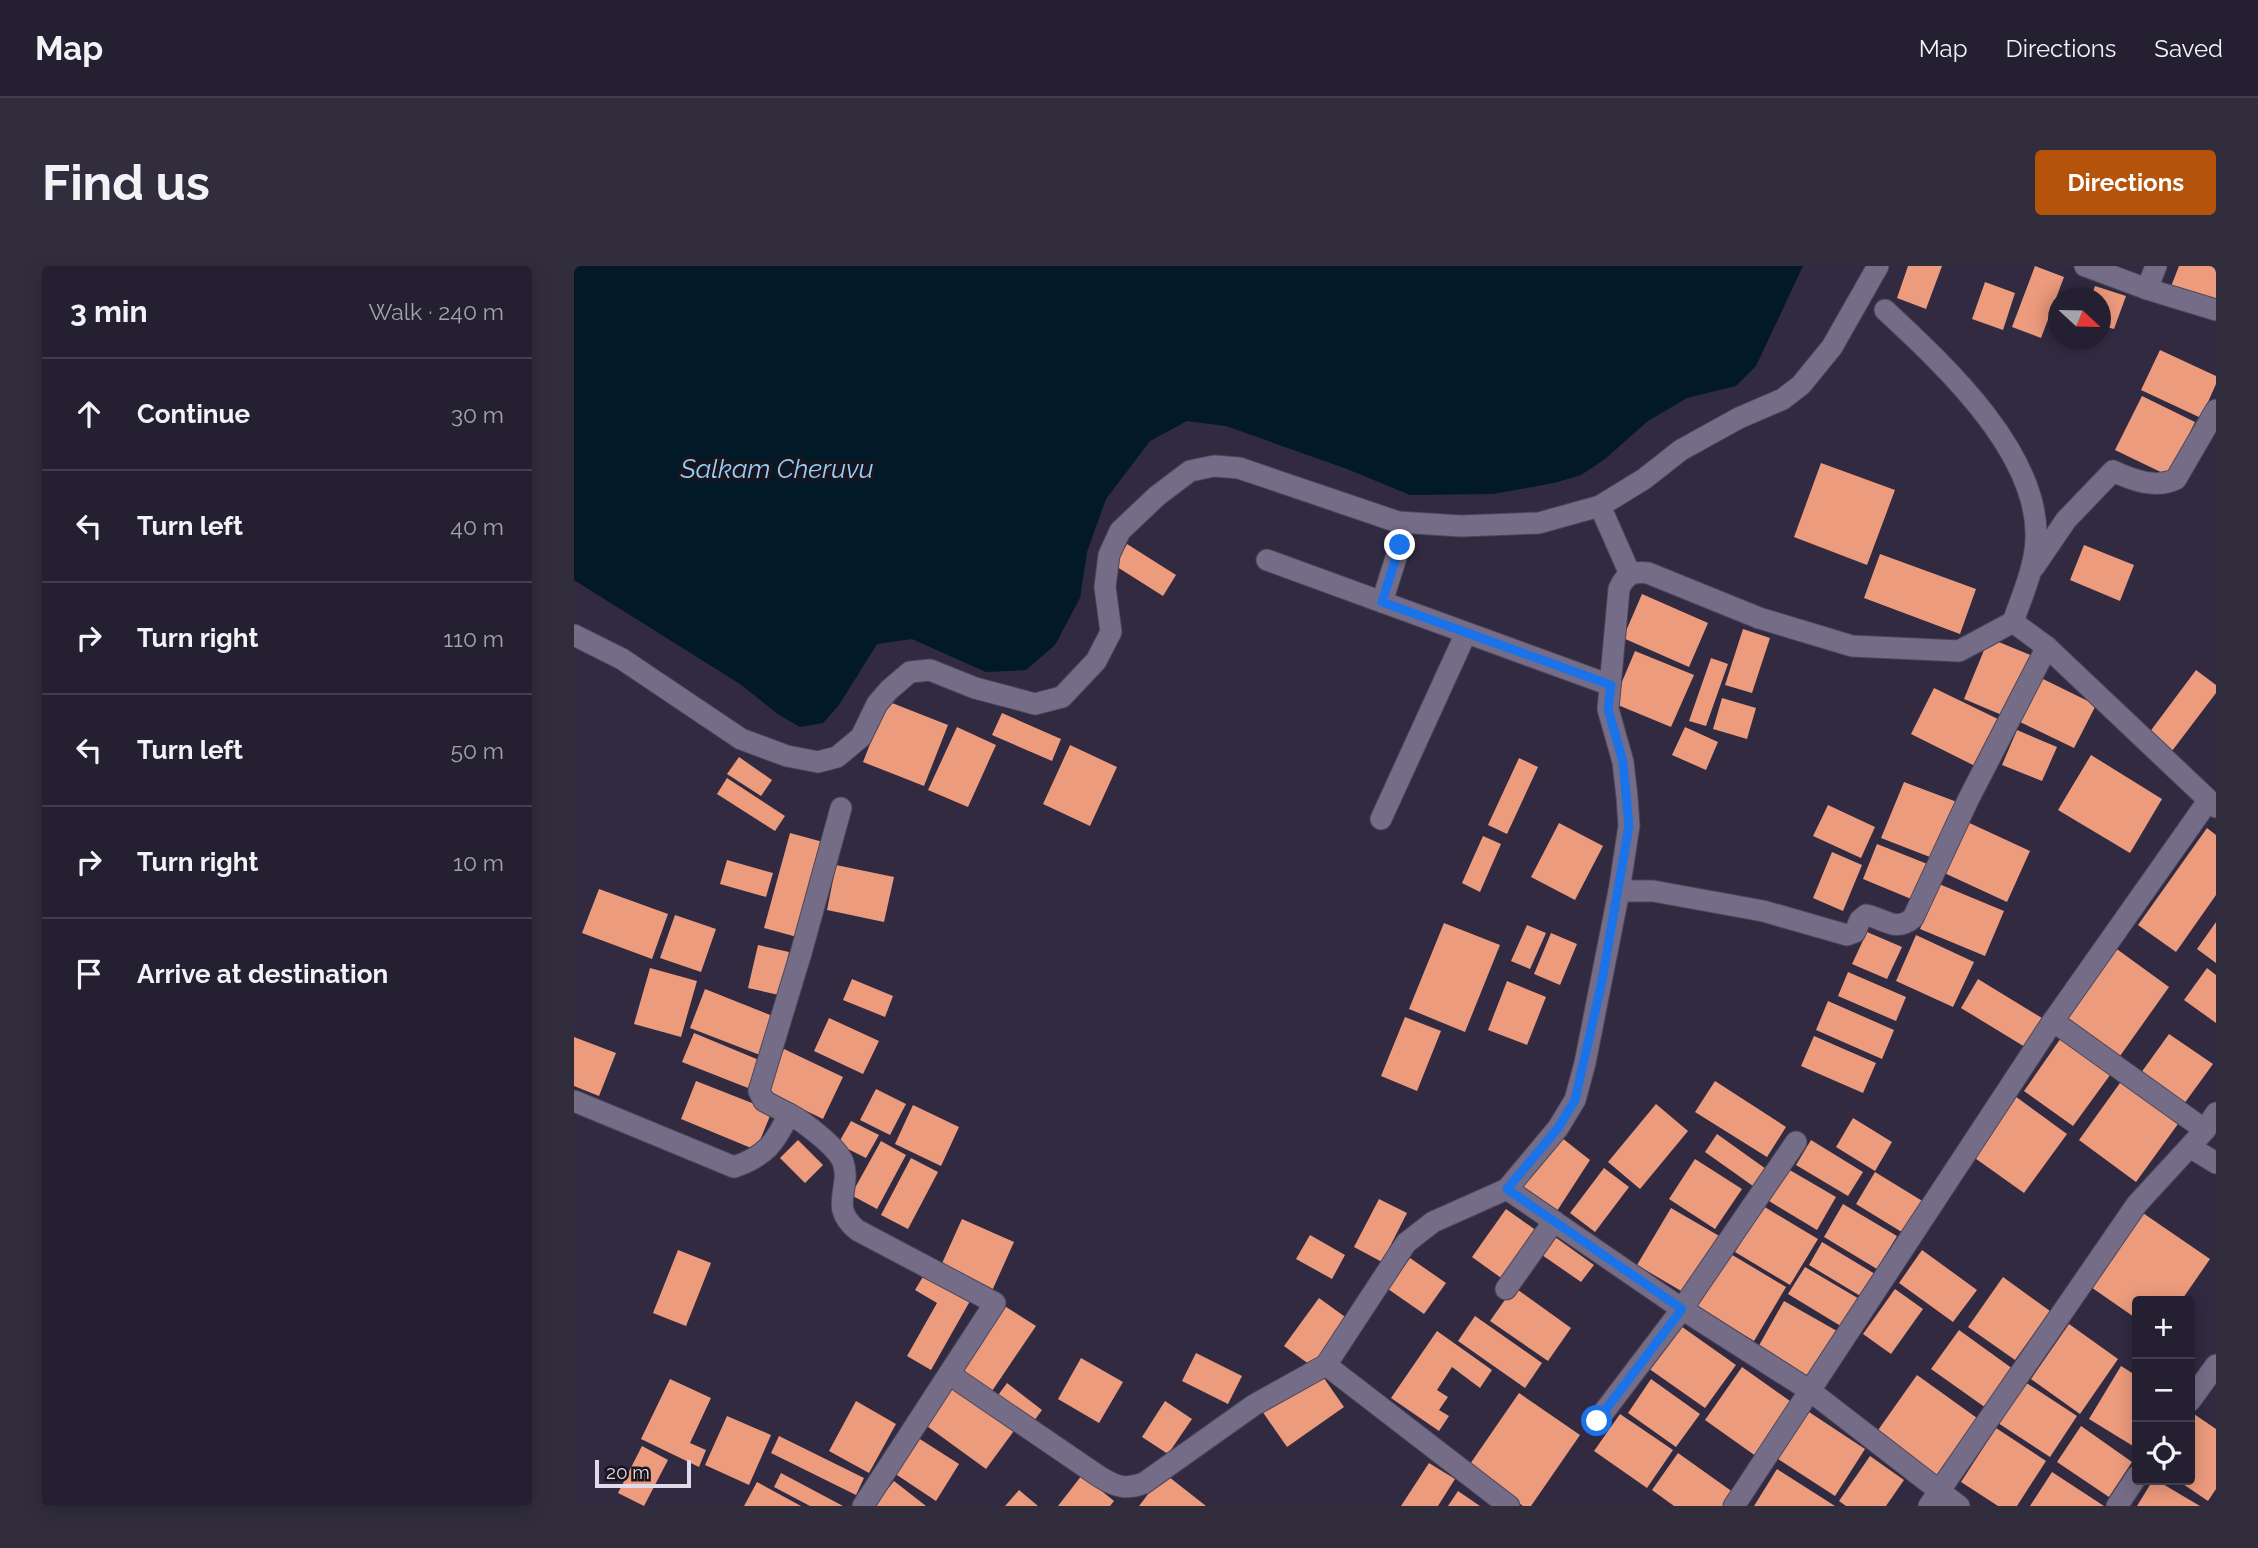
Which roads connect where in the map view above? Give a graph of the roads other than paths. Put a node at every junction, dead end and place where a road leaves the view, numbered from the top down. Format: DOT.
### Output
graph roads {
  1 [pos="1878,266"];
  2 [pos="2085,266"];
  3 [pos="2155,266"];
  4 [pos="2147,289"];
  5 [pos="1885,310"];
  6 [pos="2216,310"];
  7 [pos="2216,411"];
  8 [pos="1600,506"];
  9 [pos="1400,545"];
  10 [pos="1267,560"];
  11 [pos="1629,574"];
  12 [pos="2029,575"];
  13 [pos="1382,602"];
  14 [pos="2013,622"];
  15 [pos="1466,633"];
  16 [pos="574,635"];
  17 [pos="2047,647"];
  18 [pos="1611,685"];
  19 [pos="2212,804"];
  20 [pos="841,808"];
  21 [pos="1381,819"];
  22 [pos="1619,891"];
  23 [pos="2053,1021"];
  24 [pos="574,1101"];
  25 [pos="789,1114"];
  26 [pos="2211,1122"];
  27 [pos="1796,1142"];
  28 [pos="2190,1147"];
  29 [pos="2216,1163"];
  30 [pos="1507,1189"];
  31 [pos="1554,1221"];
  32 [pos="1506,1289"];
  33 [pos="1682,1309"];
  34 [pos="1326,1365"];
  35 [pos="2216,1365"];
  36 [pos="949,1374"];
  37 [pos="1809,1390"];
  38 [pos="2195,1394"];
  39 [pos="1597,1421"];
  40 [pos="2132,1484"];
  41 [pos="1934,1499"];
  42 [pos="863,1506"];
  43 [pos="1508,1506"];
  44 [pos="1734,1506"];
  45 [pos="1959,1506"];
  46 [pos="2117,1506"];
  1 -- 8 [label="street"];
  2 -- 4 [label="street"];
  3 -- 4 [label="street"];
  4 -- 6 [label="street"];
  5 -- 12 [label="street"];
  7 -- 12 [label="street"];
  8 -- 11 [label="street"];
  8 -- 16 [label="street"];
  9 -- 13 [label="street"];
  10 -- 13 [label="street"];
  11 -- 14 [label="street"];
  11 -- 18 [label="street"];
  12 -- 14 [label="street"];
  13 -- 15 [label="street"];
  14 -- 17 [label="street"];
  15 -- 18 [label="street"];
  15 -- 21 [label="street"];
  17 -- 19 [label="street"];
  17 -- 22 [label="street"];
  18 -- 22 [label="street"];
  19 -- 23 [label="street"];
  20 -- 25 [label="street"];
  22 -- 30 [label="street"];
  23 -- 26 [label="street"];
  23 -- 37 [label="street"];
  24 -- 25 [label="street"];
  25 -- 36 [label="street"];
  26 -- 28 [label="street"];
  27 -- 33 [label="street"];
  28 -- 29 [label="street"];
  28 -- 41 [label="street"];
  30 -- 31 [label="street"];
  30 -- 34 [label="street"];
  31 -- 32 [label="street"];
  31 -- 33 [label="street"];
  33 -- 37 [label="street"];
  33 -- 39 [label="street"];
  34 -- 36 [label="street"];
  34 -- 43 [label="street"];
  35 -- 38 [label="street"];
  36 -- 42 [label="street"];
  37 -- 41 [label="street"];
  37 -- 44 [label="street"];
  40 -- 46 [label="street"];
  41 -- 45 [label="street"];
}
